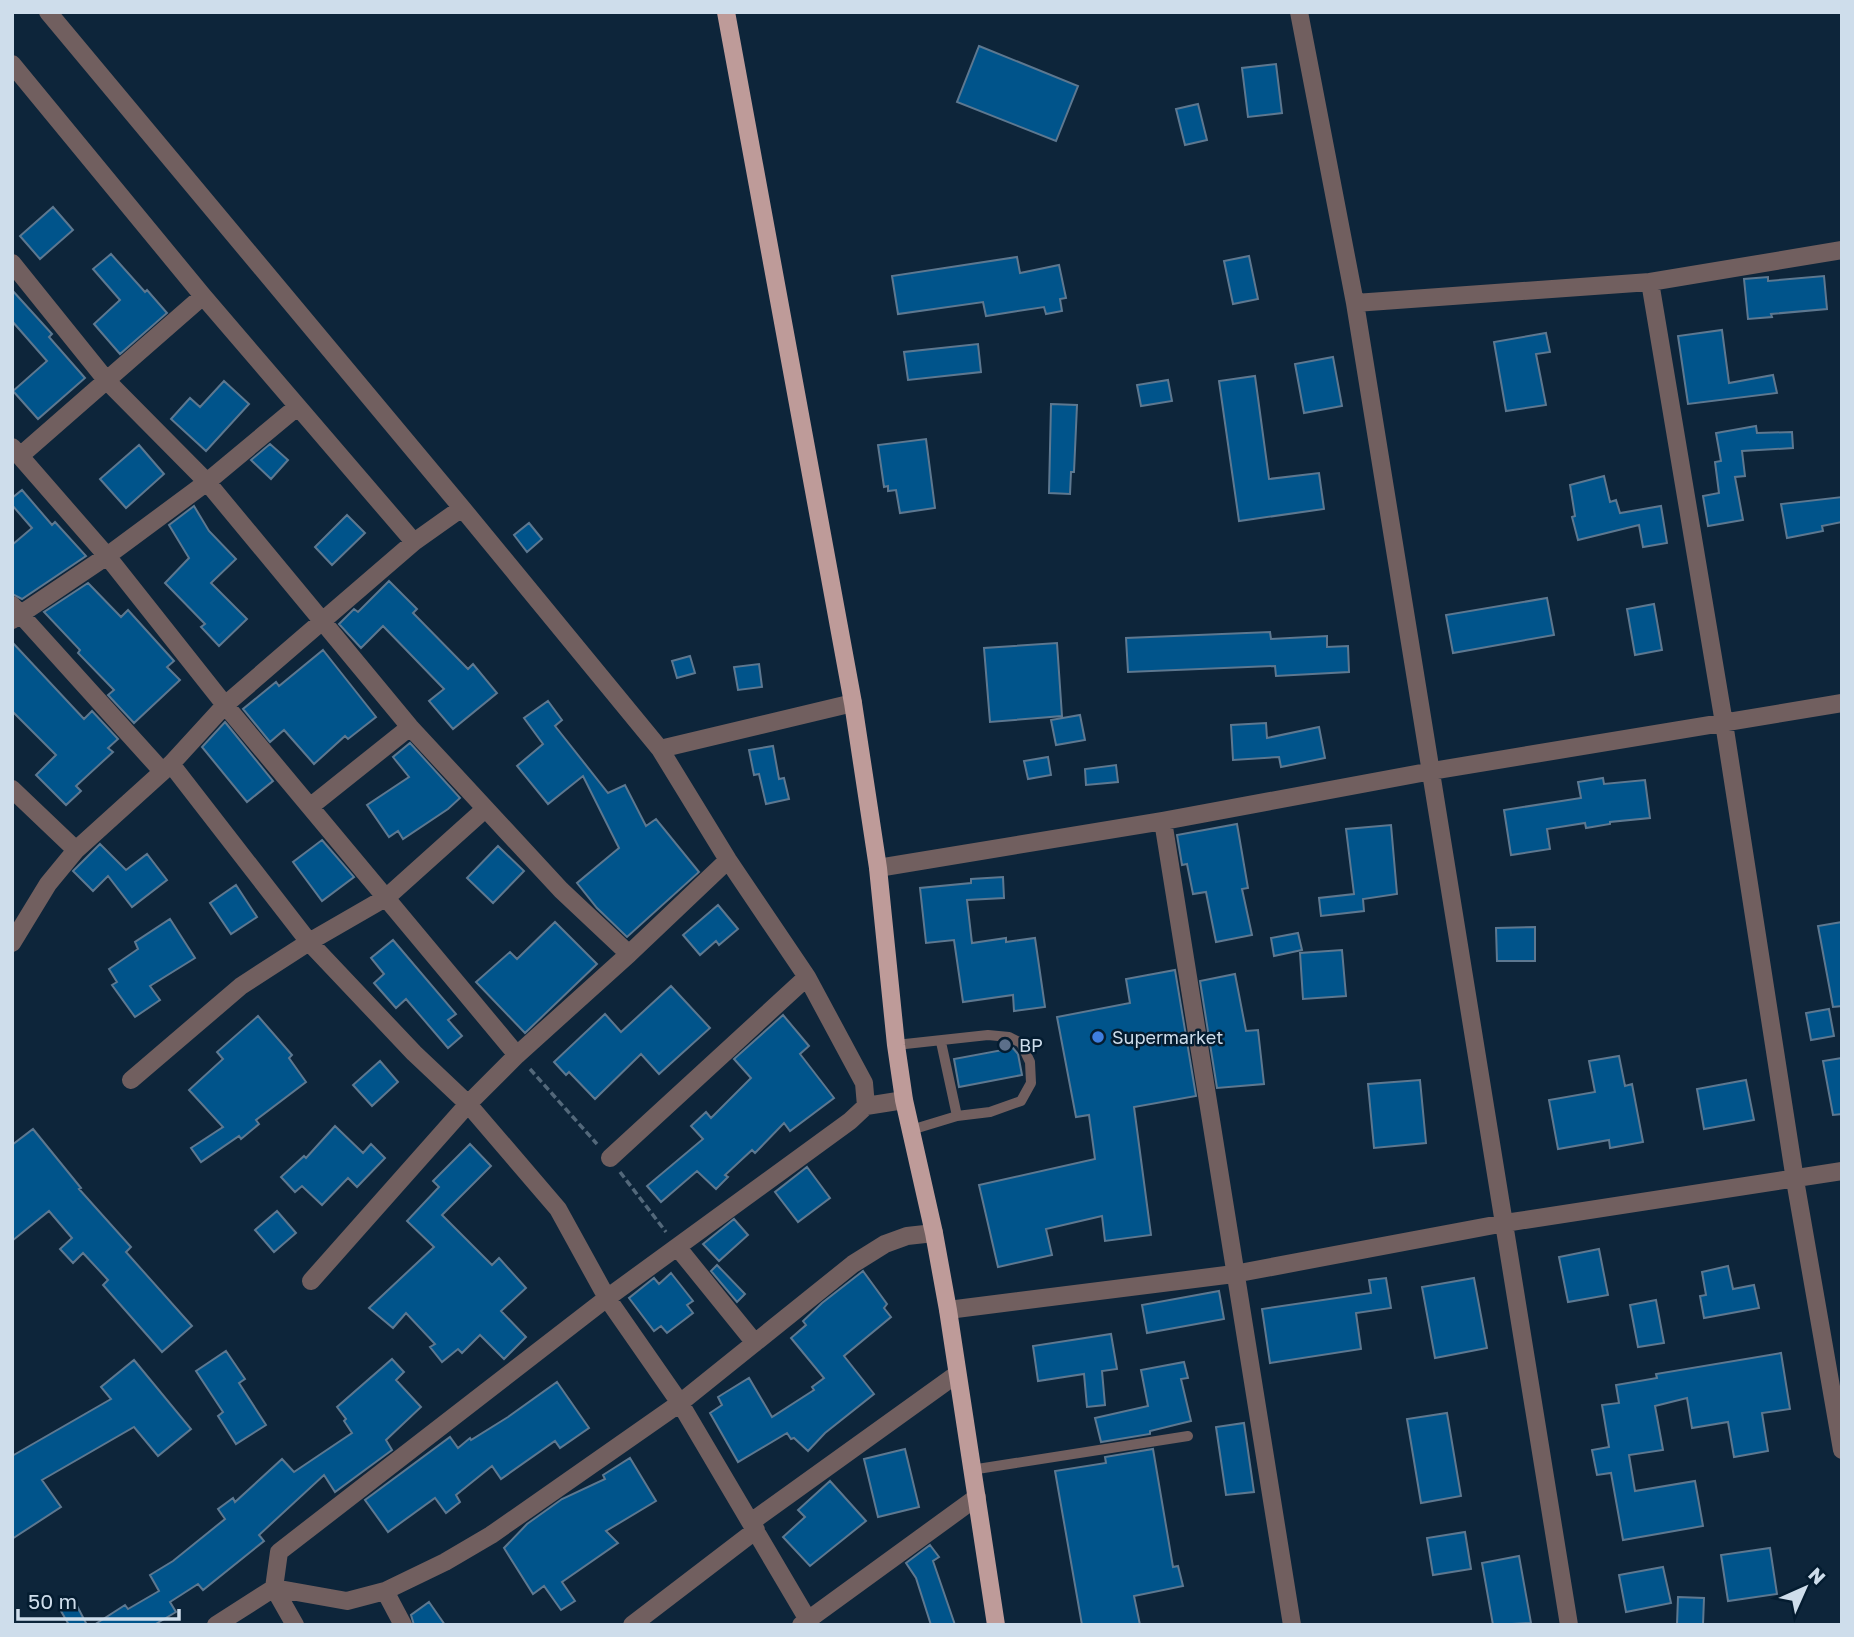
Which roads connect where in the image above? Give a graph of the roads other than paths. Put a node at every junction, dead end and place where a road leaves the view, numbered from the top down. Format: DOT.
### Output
graph roads {
  1 [pos="48,12"];
  2 [pos="726,12"];
  3 [pos="1299,12"];
  4 [pos="12,64"];
  5 [pos="1842,250"];
  6 [pos="12,262"];
  7 [pos="1650,282"];
  8 [pos="204,296"];
  9 [pos="1355,303"];
  10 [pos="107,381"];
  11 [pos="298,407"];
  12 [pos="16,451"];
  13 [pos="207,482"];
  14 [pos="462,508"];
  15 [pos="414,542"];
  16 [pos="107,556"];
  17 [pos="15,613"];
  18 [pos="324,621"];
  19 [pos="853,703"];
  20 [pos="1842,703"];
  21 [pos="225,705"];
  22 [pos="1724,723"];
  23 [pos="410,727"];
  24 [pos="660,750"];
  25 [pos="167,768"];
  26 [pos="1432,771"];
  27 [pos="12,789"];
  28 [pos="311,806"];
  29 [pos="485,809"];
  30 [pos="1163,821"];
  31 [pos="76,850"];
  32 [pos="727,860"];
  33 [pos="878,868"];
  34 [pos="387,897"];
  35 [pos="309,942"];
  36 [pos="12,943"];
  37 [pos="629,954"];
  38 [pos="807,977"];
  39 [pos="941,1042"];
  40 [pos="895,1045"];
  41 [pos="517,1055"];
  42 [pos="131,1080"];
  43 [pos="904,1100"];
  44 [pos="468,1104"];
  45 [pos="866,1105"];
  46 [pos="957,1116"];
  47 [pos="911,1130"];
  48 [pos="610,1158"];
  49 [pos="1842,1171"];
  50 [pos="1795,1180"];
  51 [pos="1506,1223"];
  52 [pos="934,1233"];
  53 [pos="678,1248"];
  54 [pos="1234,1274"];
  55 [pos="311,1281"];
  56 [pos="607,1298"];
  57 [pos="948,1310"];
  58 [pos="755,1343"];
  59 [pos="957,1374"];
  60 [pos="680,1403"];
  61 [pos="1188,1436"];
  62 [pos="1842,1450"];
  63 [pos="971,1470"];
  64 [pos="977,1497"];
  65 [pos="753,1526"];
  66 [pos="274,1588"];
  67 [pos="385,1591"];
  68 [pos="807,1623"];
  69 [pos="216,1625"];
  70 [pos="295,1625"];
  71 [pos="403,1625"];
  72 [pos="632,1625"];
  73 [pos="996,1625"];
  74 [pos="1292,1625"];
  75 [pos="1569,1625"];
  1 -- 14 [label="street"];
  2 -- 19 [label="main road"];
  3 -- 9 [label="street"];
  4 -- 8 [label="street"];
  5 -- 7 [label="street"];
  6 -- 10 [label="street"];
  7 -- 9 [label="street"];
  7 -- 22 [label="street"];
  8 -- 10 [label="street"];
  8 -- 11 [label="street"];
  9 -- 26 [label="street"];
  10 -- 12 [label="street"];
  10 -- 13 [label="street"];
  11 -- 13 [label="street"];
  11 -- 15 [label="street"];
  12 -- 16 [label="street"];
  13 -- 16 [label="street"];
  13 -- 18 [label="street"];
  14 -- 15 [label="street"];
  14 -- 24 [label="street"];
  15 -- 18 [label="street"];
  16 -- 17 [label="street"];
  16 -- 21 [label="street"];
  17 -- 25 [label="street"];
  18 -- 21 [label="street"];
  18 -- 23 [label="street"];
  19 -- 24 [label="street"];
  19 -- 33 [label="main road"];
  20 -- 22 [label="street"];
  21 -- 25 [label="street"];
  21 -- 28 [label="street"];
  22 -- 26 [label="street"];
  22 -- 50 [label="street"];
  23 -- 28 [label="street"];
  23 -- 29 [label="street"];
  24 -- 32 [label="street"];
  25 -- 31 [label="street"];
  25 -- 35 [label="street"];
  26 -- 30 [label="street"];
  26 -- 51 [label="street"];
  27 -- 31 [label="street"];
  28 -- 34 [label="street"];
  29 -- 34 [label="street"];
  29 -- 37 [label="street"];
  30 -- 33 [label="street"];
  30 -- 54 [label="street"];
  31 -- 36 [label="street"];
  32 -- 37 [label="street"];
  32 -- 38 [label="street"];
  33 -- 40 [label="main road"];
  34 -- 35 [label="street"];
  34 -- 41 [label="street"];
  35 -- 42 [label="street"];
  35 -- 44 [label="street"];
  37 -- 41 [label="street"];
  38 -- 45 [label="street"];
  38 -- 48 [label="street"];
  39 -- 40 [label="lane"];
  39 -- 46 [label="lane"];
  39 -- 46 [label="lane"];
  40 -- 43 [label="main road"];
  41 -- 44 [label="street"];
  43 -- 45 [label="street"];
  43 -- 47 [label="main road"];
  44 -- 55 [label="street"];
  44 -- 56 [label="street"];
  45 -- 53 [label="street"];
  46 -- 47 [label="lane"];
  47 -- 52 [label="main road"];
  49 -- 50 [label="street"];
  50 -- 51 [label="street"];
  50 -- 62 [label="street"];
  51 -- 54 [label="street"];
  51 -- 75 [label="street"];
  52 -- 57 [label="main road"];
  52 -- 58 [label="street"];
  53 -- 56 [label="street"];
  53 -- 58 [label="street"];
  54 -- 57 [label="street"];
  54 -- 74 [label="street"];
  56 -- 60 [label="street"];
  56 -- 66 [label="street"];
  57 -- 59 [label="main road"];
  58 -- 60 [label="street"];
  59 -- 63 [label="main road"];
  59 -- 65 [label="street"];
  60 -- 65 [label="street"];
  60 -- 67 [label="street"];
  61 -- 63 [label="lane"];
  63 -- 64 [label="main road"];
  64 -- 68 [label="street"];
  64 -- 73 [label="main road"];
  65 -- 68 [label="street"];
  65 -- 72 [label="street"];
  66 -- 67 [label="street"];
  66 -- 69 [label="street"];
  66 -- 70 [label="street"];
  67 -- 71 [label="street"];
}
